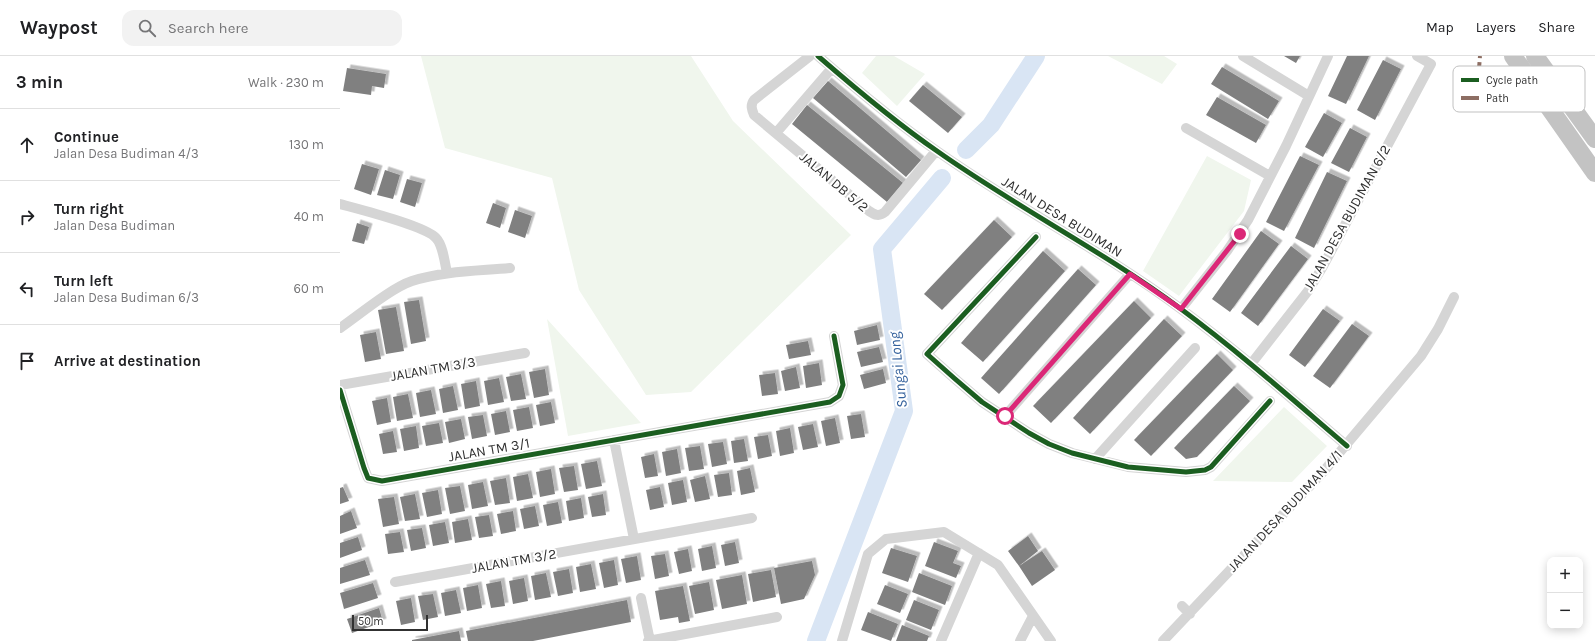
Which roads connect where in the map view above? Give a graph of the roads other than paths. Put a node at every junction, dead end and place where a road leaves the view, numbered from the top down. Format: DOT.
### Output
graph roads {
  1 [pos="810,56"];
  2 [pos="818,56"];
  3 [pos="1243,56"];
  4 [pos="1328,56"];
  5 [pos="1418,56"];
  6 [pos="1513,56"];
  7 [pos="1535,56"];
  8 [pos="1520,66"];
  9 [pos="1542,66"];
  10 [pos="832,68"];
  11 [pos="1308,96"];
  12 [pos="1552,112"];
  13 [pos="1575,112"];
  14 [pos="1186,128"];
  15 [pos="776,133"];
  16 [pos="1595,139"];
  17 [pos="936,151"];
  18 [pos="1595,173"];
  19 [pos="1270,176"];
  20 [pos="340,204"];
  21 [pos="1036,237"];
  22 [pos="510,268"];
  23 [pos="447,273"];
  24 [pos="1130,274"];
  25 [pos="1454,296"];
  26 [pos="1181,309"];
  27 [pos="340,328"];
  28 [pos="834,336"];
  29 [pos="1195,348"];
  30 [pos="526,354"];
  31 [pos="1251,364"];
  32 [pos="340,385"];
  33 [pos="340,390"];
  34 [pos="1270,401"];
  35 [pos="1005,416"];
  36 [pos="614,440"];
  37 [pos="1347,446"];
  38 [pos="1094,459"];
  39 [pos="752,518"];
  40 [pos="634,539"];
  41 [pos="979,553"];
  42 [pos="395,582"];
  43 [pos="641,598"];
  44 [pos="1182,606"];
  45 [pos="1190,614"];
  46 [pos="1033,616"];
  47 [pos="777,617"];
  48 [pos="649,641"];
  49 [pos="842,641"];
  50 [pos="941,641"];
  51 [pos="1020,641"];
  52 [pos="1051,641"];
  53 [pos="1163,641"];
  1 -- 15 [label="street, JALAN DB 5/2"];
  2 -- 10 [label="street, JALAN DESA BUDIMAN"];
  3 -- 11 [label="street"];
  4 -- 11 [label="street"];
  5 -- 31 [label="street, JALAN DESA BUDIMAN 6/2"];
  6 -- 8 [label="highway"];
  7 -- 9 [label="highway"];
  10 -- 15 [label="street"];
  10 -- 17 [label="street, JALAN DESA BUDIMAN"];
  11 -- 19 [label="street"];
  12 -- 18 [label="highway"];
  13 -- 16 [label="highway"];
  14 -- 19 [label="street"];
  15 -- 17 [label="street, JALAN DB 5/2"];
  17 -- 24 [label="street, JALAN DESA BUDIMAN"];
  19 -- 26 [label="street"];
  20 -- 23 [label="street"];
  21 -- 35 [label="street"];
  22 -- 23 [label="street"];
  23 -- 27 [label="street"];
  24 -- 26 [label="street, JALAN DESA BUDIMAN"];
  24 -- 35 [label="street"];
  25 -- 37 [label="street, JALAN DESA BUDIMAN 4/1"];
  26 -- 31 [label="street, JALAN DESA BUDIMAN"];
  28 -- 36 [label="street, JALAN TM 3/1"];
  29 -- 38 [label="street"];
  30 -- 32 [label="street, JALAN TM 3/3"];
  31 -- 37 [label="street, JALAN DESA BUDIMAN"];
  33 -- 36 [label="street, JALAN TM 3/1"];
  34 -- 38 [label="street"];
  35 -- 38 [label="street"];
  36 -- 40 [label="street"];
  37 -- 45 [label="street, JALAN DESA BUDIMAN 4/1"];
  39 -- 40 [label="street, JALAN TM 3/2"];
  40 -- 42 [label="street, JALAN TM 3/2"];
  41 -- 46 [label="street"];
  41 -- 49 [label="street"];
  41 -- 50 [label="street"];
  43 -- 48 [label="street"];
  44 -- 45 [label="street"];
  45 -- 53 [label="street, JALAN DESA BUDIMAN 4/1"];
  46 -- 51 [label="street"];
  46 -- 52 [label="street"];
  47 -- 48 [label="street"];
}
